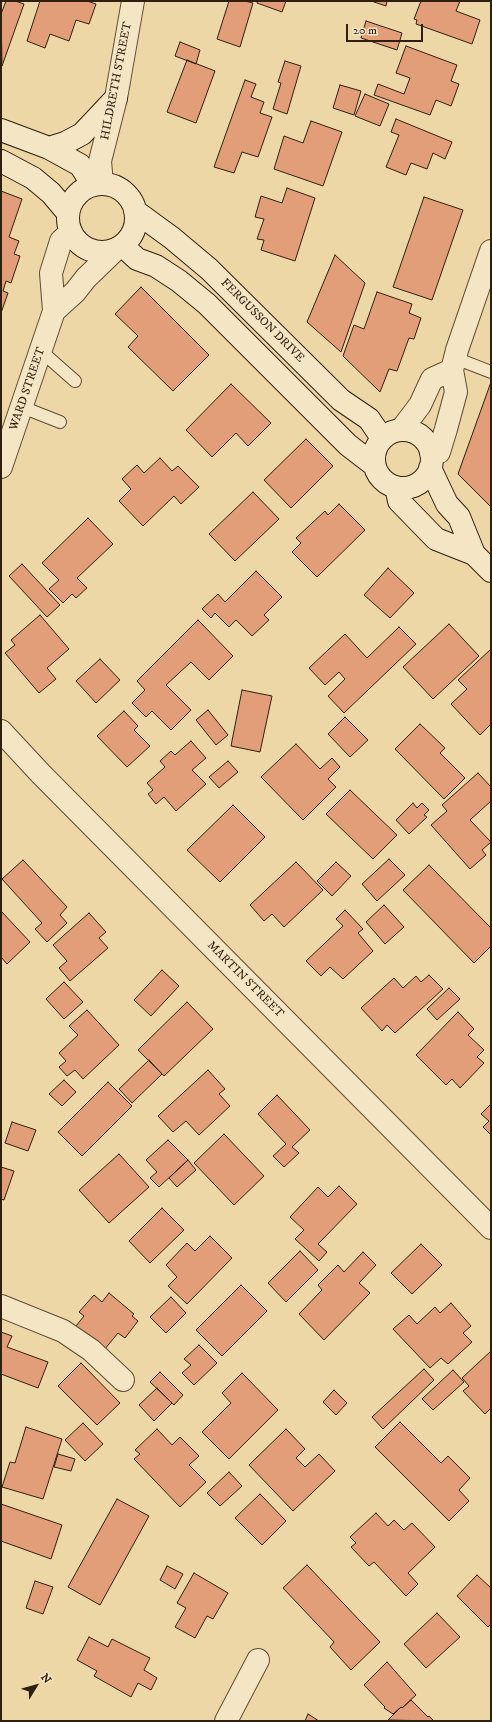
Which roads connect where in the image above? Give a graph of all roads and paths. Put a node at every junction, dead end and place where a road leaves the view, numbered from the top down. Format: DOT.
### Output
graph roads {
  1 [pos="133,1"];
  2 [pos="116,98"];
  3 [pos="1,130"];
  4 [pos="49,148"];
  5 [pos="1,161"];
  6 [pos="98,185"];
  7 [pos="135,211"];
  8 [pos="69,222"];
  9 [pos="119,248"];
  10 [pos="491,251"];
  11 [pos="54,311"];
  12 [pos="41,351"];
  13 [pos="453,364"];
  14 [pos="491,372"];
  15 [pos="75,381"];
  16 [pos="22,407"];
  17 [pos="60,422"];
  18 [pos="392,434"];
  19 [pos="431,461"];
  20 [pos="374,465"];
  21 [pos="1,467"];
  22 [pos="396,487"];
  23 [pos="485,562"];
  24 [pos="1,731"];
  25 [pos="491,1228"];
  26 [pos="1,1306"];
  27 [pos="123,1380"];
  28 [pos="258,1660"];
  29 [pos="226,1721"];
  1 -- 2 [label="street, HILDRETH STREET"];
  2 -- 4 [label="street"];
  2 -- 6 [label="street, HILDRETH STREET"];
  3 -- 4 [label="street"];
  4 -- 6 [label="street"];
  5 -- 8 [label="street"];
  6 -- 7 [label="street"];
  6 -- 8 [label="street"];
  7 -- 9 [label="street"];
  7 -- 18 [label="street, FERGUSSON DRIVE"];
  8 -- 9 [label="street"];
  8 -- 11 [label="street, WARD STREET"];
  9 -- 11 [label="street, WARD STREET"];
  9 -- 20 [label="street"];
  10 -- 13 [label="street"];
  11 -- 12 [label="street, WARD STREET"];
  12 -- 15 [label="lane"];
  12 -- 16 [label="street, WARD STREET"];
  13 -- 14 [label="lane"];
  13 -- 18 [label="street"];
  13 -- 19 [label="street"];
  16 -- 17 [label="lane"];
  16 -- 21 [label="street, WARD STREET"];
  18 -- 19 [label="street"];
  18 -- 20 [label="street"];
  19 -- 22 [label="street"];
  19 -- 23 [label="street"];
  20 -- 22 [label="street"];
  22 -- 23 [label="street"];
  24 -- 25 [label="street, MARTIN STREET"];
  26 -- 27 [label="street"];
  28 -- 29 [label="street"];
}
